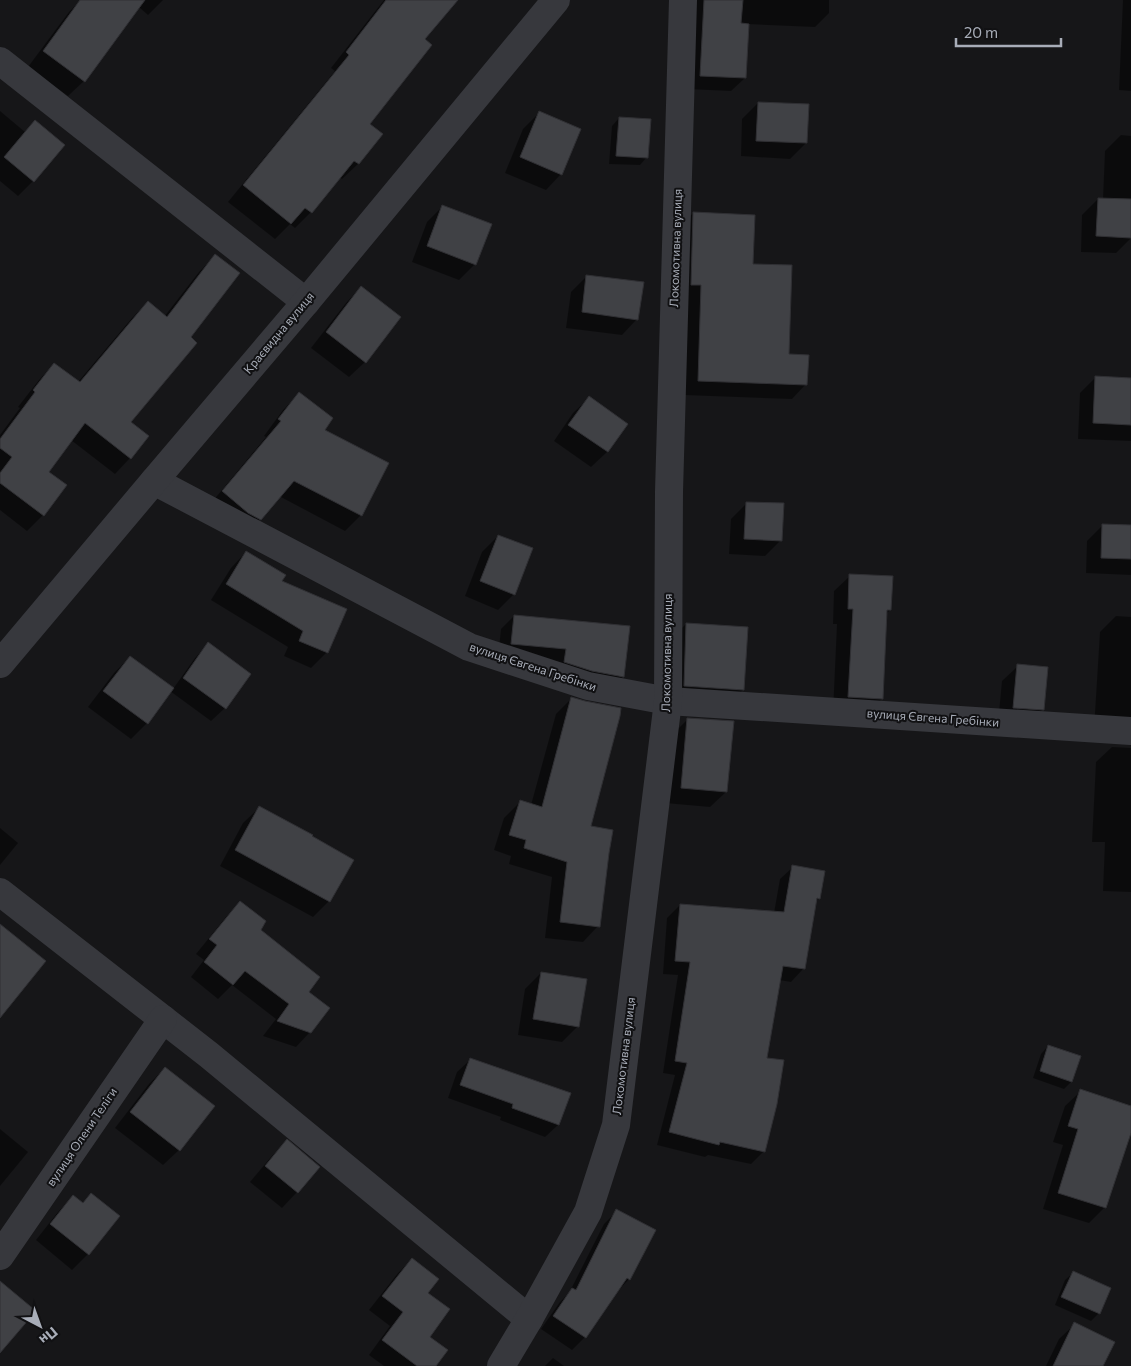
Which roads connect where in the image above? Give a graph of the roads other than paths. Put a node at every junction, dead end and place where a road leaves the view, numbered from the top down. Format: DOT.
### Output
graph roads {
  1 [pos="556,0"];
  2 [pos="684,0"];
  3 [pos="0,61"];
  4 [pos="306,302"];
  5 [pos="154,481"];
  6 [pos="0,664"];
  7 [pos="668,701"];
  8 [pos="1131,731"];
  9 [pos="0,892"];
  10 [pos="163,1019"];
  11 [pos="0,1256"];
  12 [pos="529,1319"];
  13 [pos="501,1366"];
  1 -- 4 [label="street, Краєвидна вулиця"];
  2 -- 7 [label="street, Локомотивна вулиця"];
  3 -- 4 [label="street"];
  4 -- 5 [label="street, Краєвидна вулиця"];
  5 -- 6 [label="street, Краєвидна вулиця"];
  5 -- 7 [label="street, вулиця Євгена Гребінки"];
  7 -- 8 [label="street, вулиця Євгена Гребінки"];
  7 -- 12 [label="street, Локомотивна вулиця"];
  9 -- 10 [label="street"];
  10 -- 11 [label="street, вулиця Олени Теліги"];
  10 -- 12 [label="street"];
  12 -- 13 [label="street, Локомотивна вулиця"];
}
